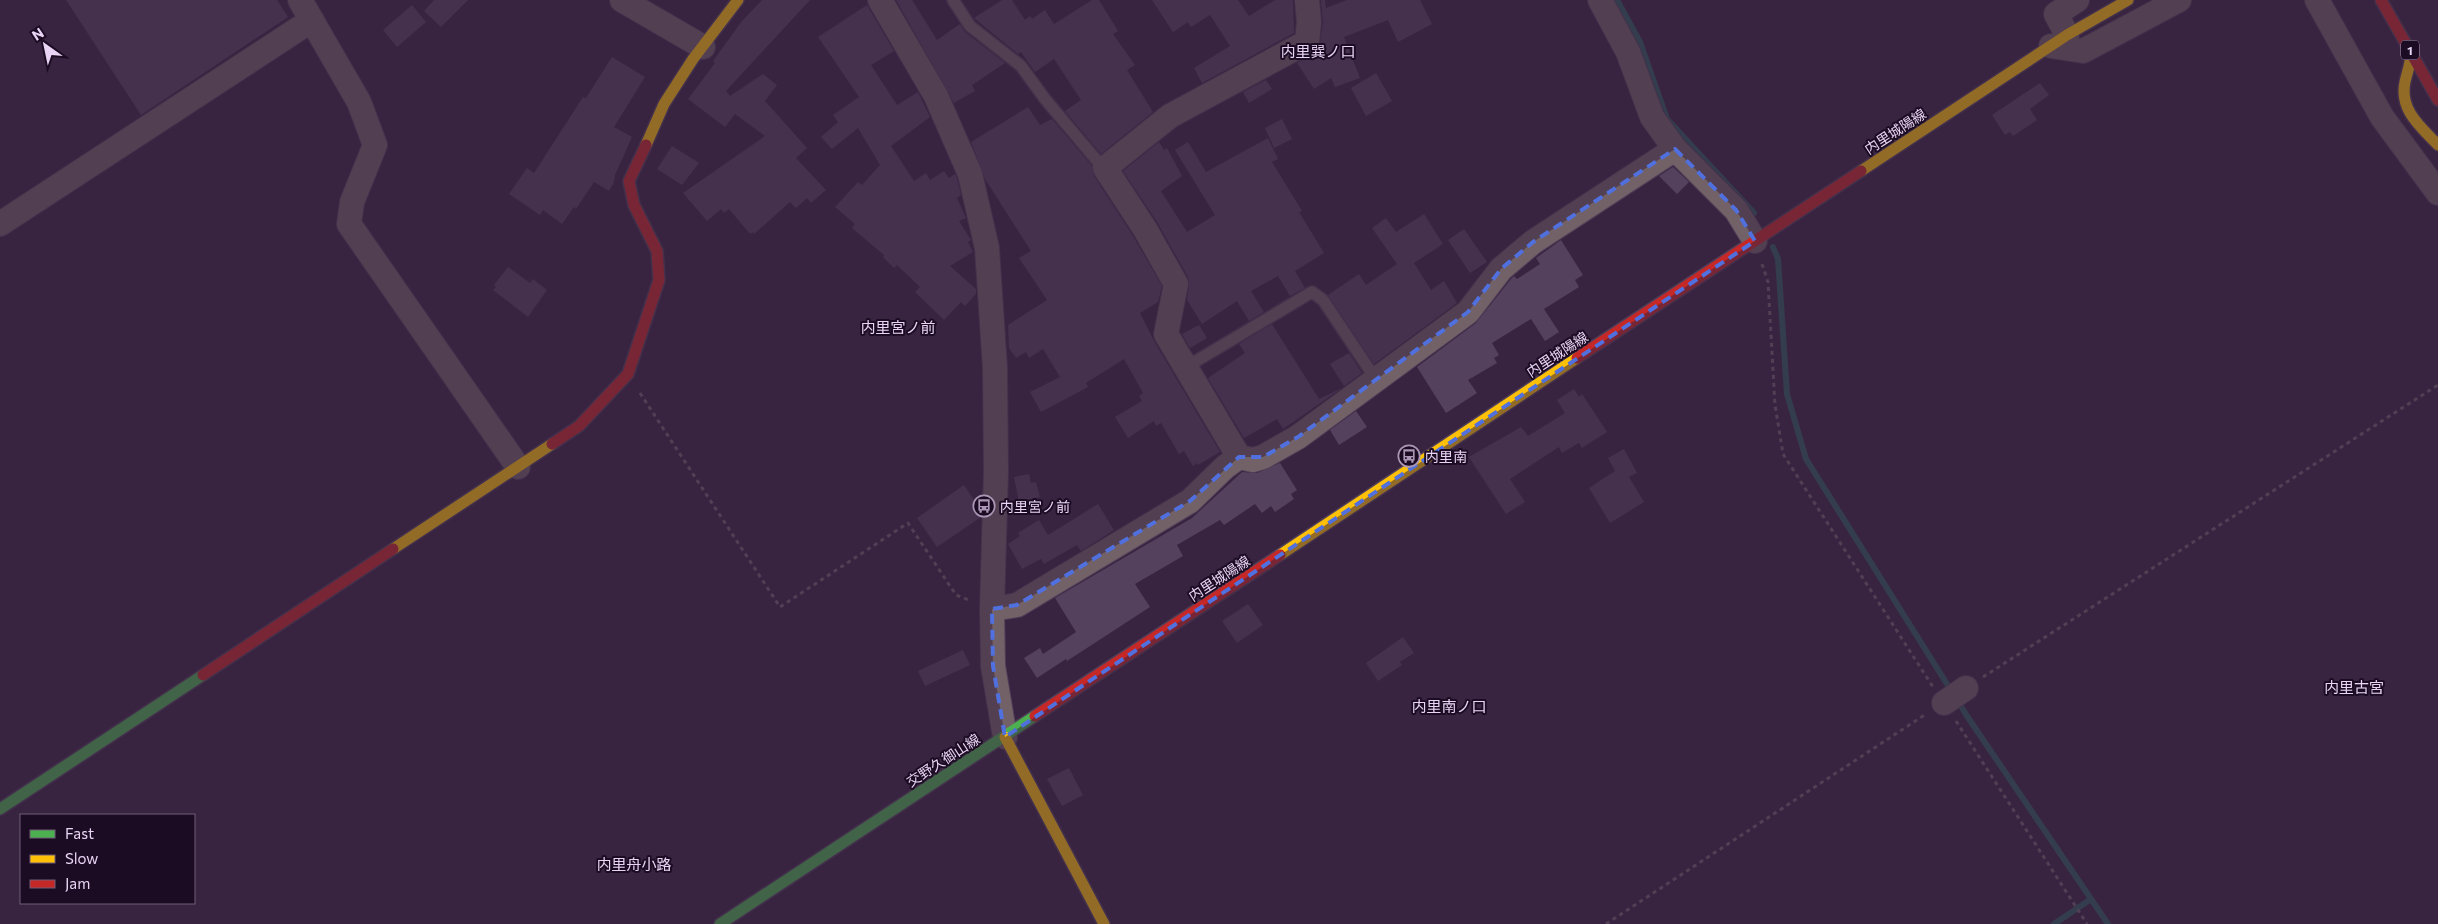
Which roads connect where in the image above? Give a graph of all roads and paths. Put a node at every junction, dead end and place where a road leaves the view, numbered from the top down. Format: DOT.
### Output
graph roads {
  1 [pos="300,0"];
  2 [pos="622,0"];
  3 [pos="738,0"];
  4 [pos="880,0"];
  5 [pos="953,0"];
  6 [pos="1307,0"];
  7 [pos="1600,0"];
  8 [pos="2077,0"];
  9 [pos="2128,0"];
  10 [pos="2179,0"];
  11 [pos="2317,0"];
  12 [pos="2335,0"];
  13 [pos="2381,0"];
  14 [pos="312,20"];
  15 [pos="2059,40"];
  16 [pos="703,47"];
  17 [pos="2411,52"];
  18 [pos="2370,95"];
  19 [pos="2438,100"];
  20 [pos="2438,145"];
  21 [pos="1675,149"];
  22 [pos="1106,168"];
  23 [pos="2438,193"];
  24 [pos="0,224"];
  25 [pos="1755,241"];
  26 [pos="1186,367"];
  27 [pos="628,374"];
  28 [pos="1377,380"];
  29 [pos="2438,384"];
  30 [pos="1239,457"];
  31 [pos="518,467"];
  32 [pos="992,609"];
  33 [pos="1966,688"];
  34 [pos="1944,702"];
  35 [pos="1005,738"];
  36 [pos="0,810"];
  37 [pos="720,924"];
  38 [pos="1104,924"];
  39 [pos="1606,924"];
  40 [pos="2087,924"];
  1 -- 14 [label="street"];
  2 -- 16 [label="street"];
  3 -- 16 [label="main road"];
  4 -- 32 [label="street"];
  5 -- 22 [label="lane"];
  6 -- 22 [label="street"];
  7 -- 21 [label="street"];
  8 -- 15 [label="street"];
  9 -- 15 [label="main road, 内里城陽線"];
  10 -- 15 [label="street"];
  11 -- 18 [label="street"];
  12 -- 18 [label="street"];
  13 -- 17 [label="main road, 1"];
  14 -- 24 [label="street"];
  14 -- 31 [label="street"];
  15 -- 25 [label="main road, 内里城陽線"];
  16 -- 27 [label="main road"];
  17 -- 19 [label="main road, 1"];
  17 -- 20 [label="main road"];
  18 -- 23 [label="street"];
  21 -- 25 [label="street"];
  21 -- 28 [label="street"];
  22 -- 26 [label="street"];
  25 -- 34 [label="path"];
  25 -- 35 [label="main road, 内里城陽線"];
  26 -- 28 [label="lane"];
  26 -- 30 [label="street"];
  27 -- 31 [label="main road"];
  27 -- 32 [label="path"];
  28 -- 30 [label="street"];
  29 -- 33 [label="path"];
  30 -- 32 [label="street"];
  31 -- 36 [label="main road"];
  32 -- 35 [label="street"];
  33 -- 34 [label="street"];
  34 -- 39 [label="path"];
  34 -- 40 [label="path"];
  35 -- 37 [label="main road, 交野久御山線"];
  35 -- 38 [label="main road"];
}
